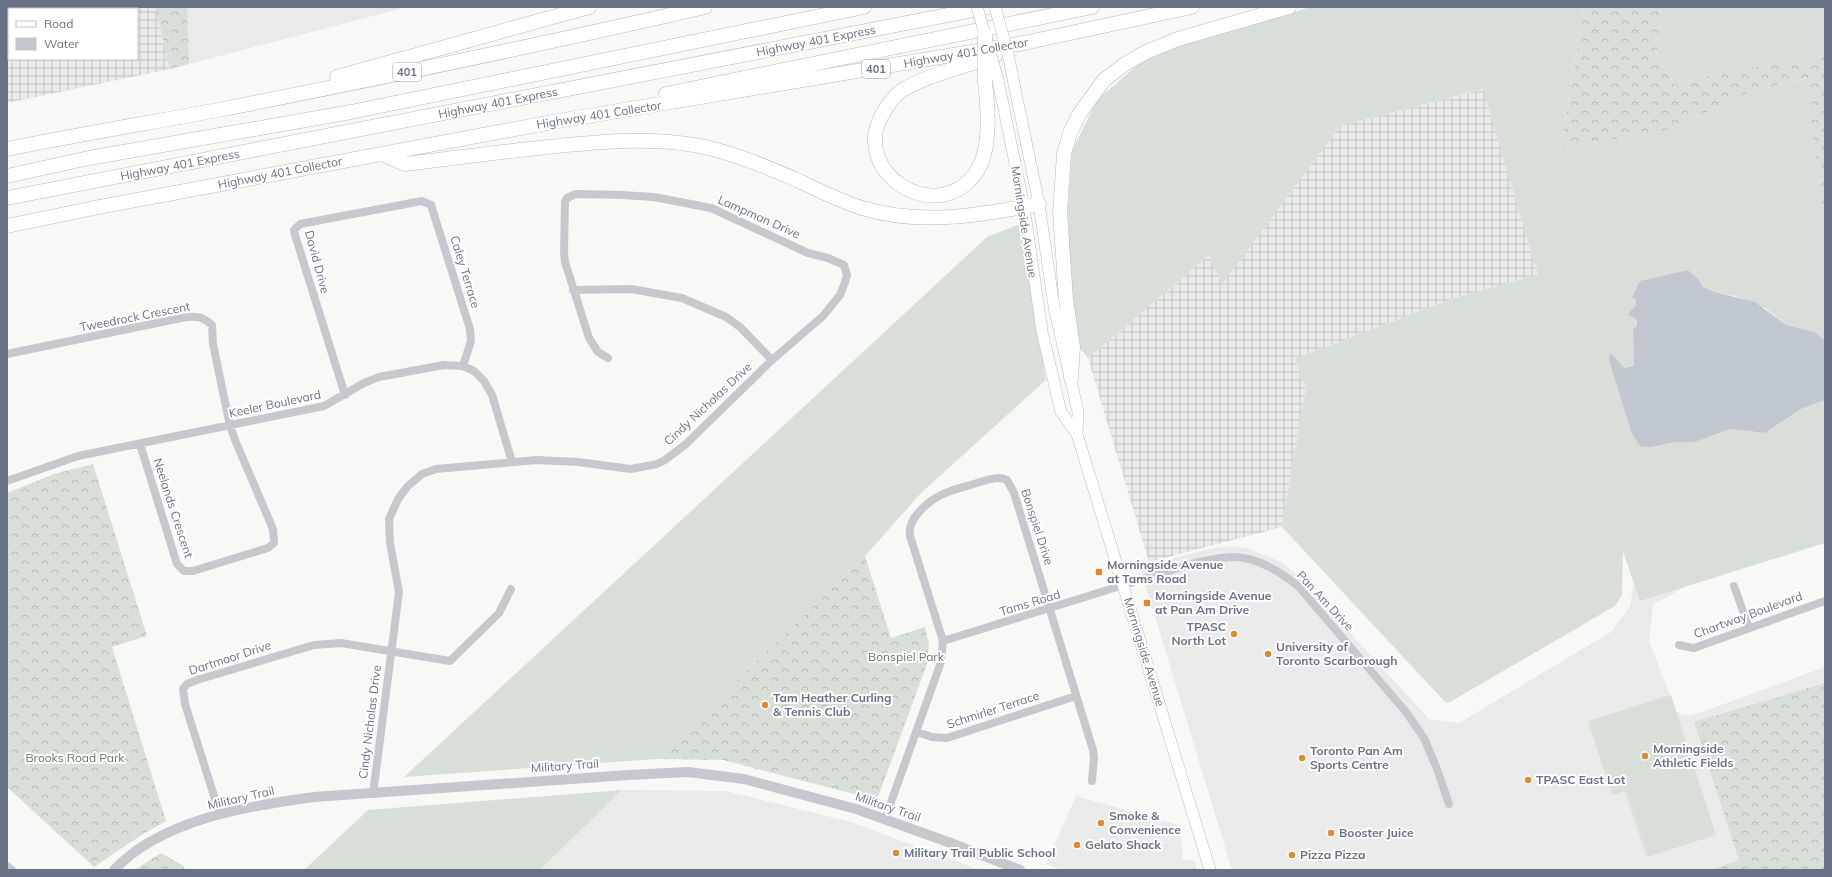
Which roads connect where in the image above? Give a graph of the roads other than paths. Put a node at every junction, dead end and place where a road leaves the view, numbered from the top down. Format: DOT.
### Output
graph roads {
  1 [pos="589,7"];
  2 [pos="706,7"];
  3 [pos="864,7"];
  4 [pos="978,7"];
  5 [pos="989,7"];
  6 [pos="995,7"];
  7 [pos="1092,7"];
  8 [pos="1192,7"];
  9 [pos="1289,7"];
  10 [pos="985,35"];
  11 [pos="1024,43"];
  12 [pos="991,81"];
  13 [pos="218,110"];
  14 [pos="558,121"];
  15 [pos="7,149"];
  16 [pos="382,154"];
  17 [pos="7,176"];
  18 [pos="7,198"];
  19 [pos="413,202"];
  20 [pos="1039,204"];
  21 [pos="1024,207"];
  22 [pos="7,226"];
  23 [pos="846,268"];
  24 [pos="573,290"];
  25 [pos="7,354"];
  26 [pos="608,358"];
  27 [pos="772,360"];
  28 [pos="463,366"];
  29 [pos="1071,378"];
  30 [pos="345,395"];
  31 [pos="230,426"];
  32 [pos="1077,434"];
  33 [pos="140,444"];
  34 [pos="512,462"];
  35 [pos="7,481"];
  36 [pos="1124,586"];
  37 [pos="1734,586"];
  38 [pos="511,589"];
  39 [pos="1825,600"];
  40 [pos="1049,609"];
  41 [pos="1749,628"];
  42 [pos="943,641"];
  43 [pos="1679,645"];
  44 [pos="391,652"];
  45 [pos="1076,696"];
  46 [pos="917,732"];
  47 [pos="1092,781"];
  48 [pos="373,794"];
  49 [pos="1448,804"];
  50 [pos="220,815"];
  51 [pos="885,818"];
  52 [pos="7,866"];
  53 [pos="12,870"];
  54 [pos="114,870"];
  55 [pos="1020,870"];
  56 [pos="1210,870"];
  1 -- 13 [label="highway"];
  2 -- 13 [label="highway, 401"];
  3 -- 17 [label="highway, Highway 401 Express / 401"];
  4 -- 10 [label="main road, bridge"];
  5 -- 18 [label="highway, Highway 401 Express"];
  6 -- 20 [label="main road, Morningside Avenue, bridge"];
  7 -- 14 [label="highway"];
  8 -- 11 [label="highway, Highway 401 Collector / 401"];
  9 -- 29 [label="highway"];
  10 -- 12 [label="highway, bridge"];
  11 -- 12 [label="highway"];
  11 -- 14 [label="highway, Highway 401 Collector / 401"];
  12 -- 21 [label="main road, Morningside Avenue"];
  13 -- 15 [label="highway, 401"];
  14 -- 16 [label="highway, Highway 401 Collector / 401"];
  16 -- 21 [label="highway"];
  16 -- 22 [label="highway, Highway 401 Collector / 401"];
  19 -- 28 [label="street, Caley Terrace"];
  19 -- 30 [label="street, David Drive"];
  20 -- 21 [label="highway"];
  20 -- 29 [label="main road, Morningside Avenue"];
  21 -- 32 [label="main road, Morningside Avenue"];
  23 -- 24 [label="street, Lampman Drive"];
  23 -- 27 [label="street, Cindy Nicholas Drive"];
  24 -- 26 [label="street, Lampman Drive"];
  24 -- 27 [label="street"];
  25 -- 31 [label="street, Tweedrock Crescent"];
  27 -- 34 [label="street, Cindy Nicholas Drive"];
  28 -- 30 [label="street, Keeler Boulevard"];
  28 -- 34 [label="street, Keeler Boulevard"];
  29 -- 32 [label="main road, Morningside Avenue"];
  30 -- 31 [label="street, Keeler Boulevard"];
  31 -- 33 [label="street, Keeler Boulevard"];
  31 -- 33 [label="street, Neelands Crescent"];
  32 -- 36 [label="main road, Morningside Avenue"];
  33 -- 35 [label="street, Keeler Boulevard"];
  34 -- 44 [label="street"];
  36 -- 40 [label="street, Tams Road"];
  36 -- 49 [label="street, Pan Am Drive"];
  36 -- 56 [label="main road, Morningside Avenue"];
  37 -- 41 [label="street"];
  38 -- 44 [label="street, Dartmoor Drive"];
  39 -- 41 [label="street, Chartway Boulevard"];
  40 -- 42 [label="street, Tams Road"];
  40 -- 42 [label="street, Bonspiel Drive"];
  40 -- 45 [label="street, Bonspiel Drive"];
  41 -- 43 [label="street, Chartway Boulevard"];
  42 -- 46 [label="street, Bonspiel Drive"];
  44 -- 48 [label="street, Cindy Nicholas Drive"];
  44 -- 50 [label="street, Dartmoor Drive"];
  45 -- 46 [label="street, Schmirler Terrace"];
  45 -- 47 [label="street, Bonspiel Drive"];
  46 -- 51 [label="street, Bonspiel Drive"];
  48 -- 50 [label="street, Military Trail"];
  48 -- 51 [label="street, Military Trail"];
  50 -- 54 [label="street, Military Trail"];
  51 -- 55 [label="street, Military Trail"];
  52 -- 53 [label="street"];
}
